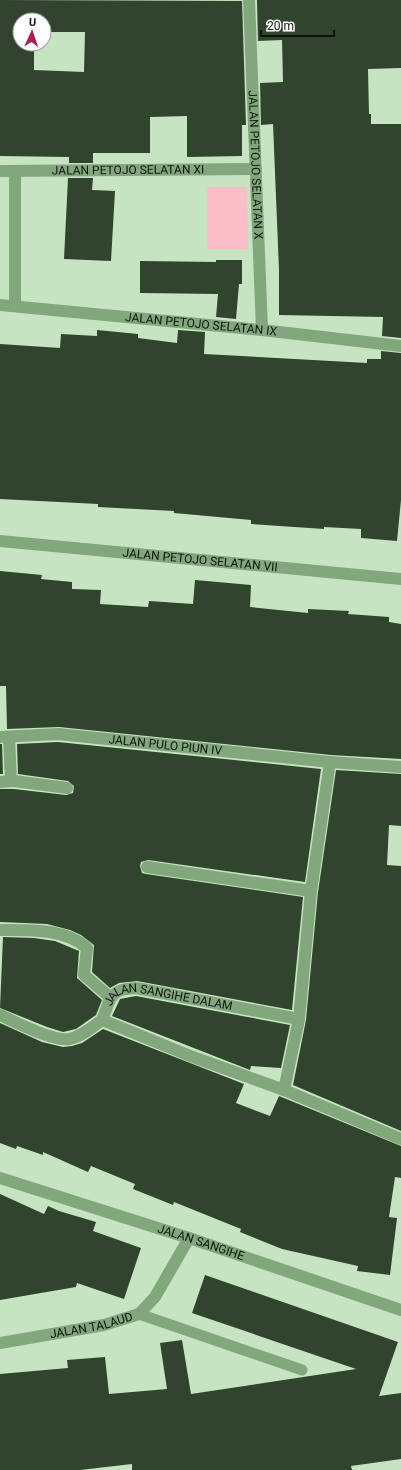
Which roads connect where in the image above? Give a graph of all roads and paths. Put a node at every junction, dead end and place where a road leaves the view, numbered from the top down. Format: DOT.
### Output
graph roads {
  1 [pos="249,0"];
  2 [pos="256,169"];
  3 [pos="0,171"];
  4 [pos="15,171"];
  5 [pos="0,305"];
  6 [pos="14,306"];
  7 [pos="262,330"];
  8 [pos="401,346"];
  9 [pos="0,541"];
  10 [pos="401,579"];
  11 [pos="5,737"];
  12 [pos="330,762"];
  13 [pos="401,767"];
  14 [pos="5,782"];
  15 [pos="67,788"];
  16 [pos="148,867"];
  17 [pos="311,891"];
  18 [pos="0,930"];
  19 [pos="112,998"];
  20 [pos="0,1015"];
  21 [pos="299,1019"];
  22 [pos="102,1020"];
  23 [pos="284,1090"];
  24 [pos="401,1139"];
  25 [pos="0,1178"];
  26 [pos="189,1238"];
  27 [pos="401,1310"];
  28 [pos="139,1314"];
  29 [pos="0,1343"];
  30 [pos="302,1370"];
  1 -- 2 [label="street, JALAN PETOJO SELATAN X"];
  2 -- 4 [label="street, JALAN PETOJO SELATAN XI"];
  2 -- 7 [label="street, JALAN PETOJO SELATAN X"];
  3 -- 4 [label="street, JALAN PETOJO SELATAN XI"];
  4 -- 6 [label="street"];
  5 -- 6 [label="street, JALAN PETOJO SELATAN IX"];
  6 -- 7 [label="street, JALAN PETOJO SELATAN IX"];
  7 -- 8 [label="street, JALAN PETOJO SELATAN IX"];
  9 -- 10 [label="street, JALAN PETOJO SELATAN VII"];
  11 -- 12 [label="street, JALAN PULO PIUN IV"];
  11 -- 14 [label="street"];
  12 -- 13 [label="street"];
  12 -- 17 [label="street"];
  14 -- 15 [label="street"];
  16 -- 17 [label="street"];
  17 -- 21 [label="street"];
  18 -- 19 [label="street"];
  19 -- 21 [label="street, JALAN SANGIHE DALAM"];
  19 -- 22 [label="street, JALAN SANGIHE DALAM"];
  20 -- 22 [label="street"];
  21 -- 23 [label="street"];
  22 -- 23 [label="street, JALAN SANGIHE DALAM"];
  23 -- 24 [label="street, JALAN SANGIHE DALAM"];
  25 -- 26 [label="street, JALAN SANGIHE"];
  26 -- 27 [label="street, JALAN SANGIHE"];
  26 -- 28 [label="street, JALAN TALAUD"];
  28 -- 29 [label="street, JALAN TALAUD"];
  28 -- 30 [label="lane"];
}
